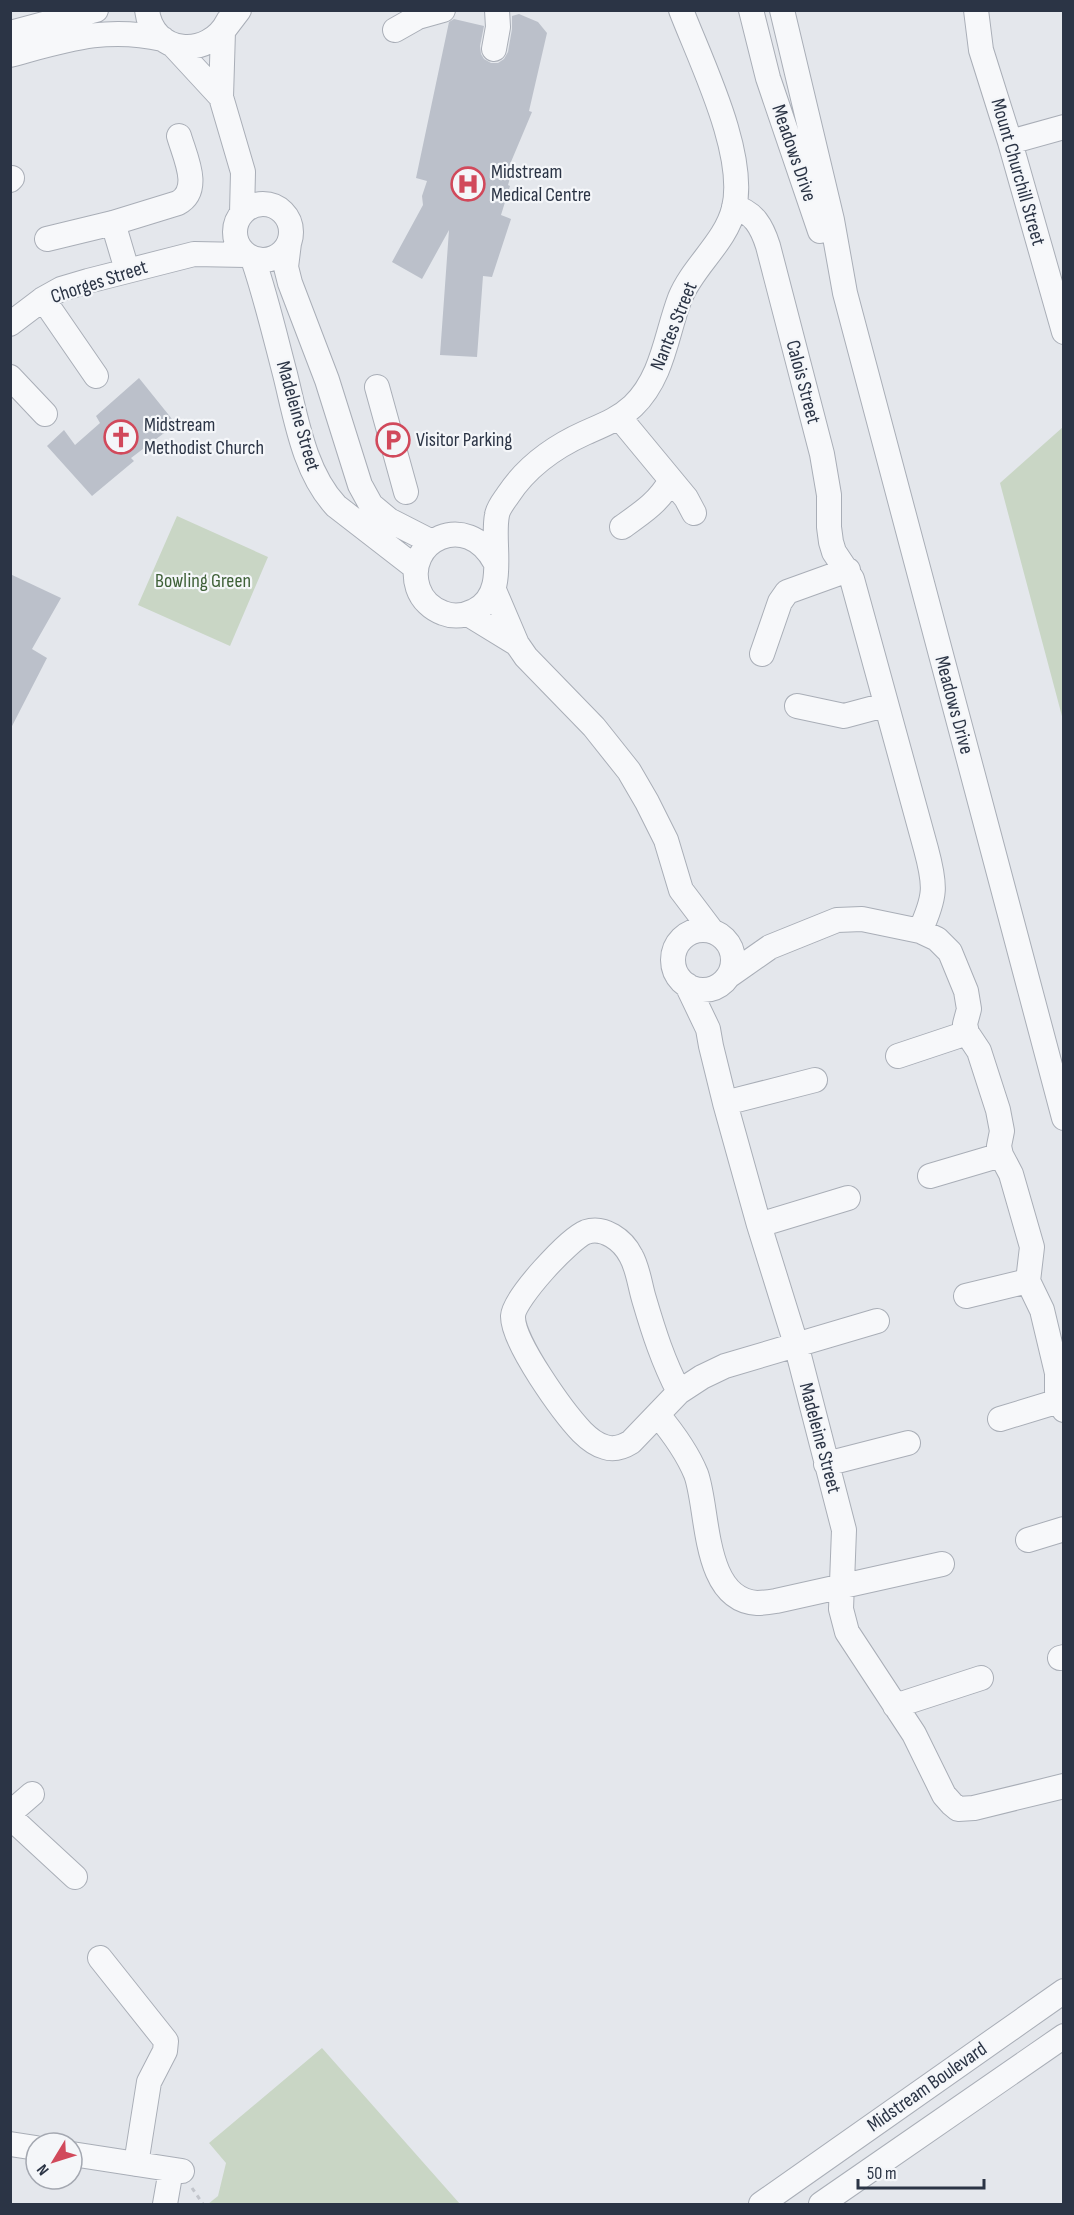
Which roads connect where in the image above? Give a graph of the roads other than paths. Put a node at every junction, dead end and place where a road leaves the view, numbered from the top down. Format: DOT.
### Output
graph roads {
  1 [pos="96,10"];
  2 [pos="147,10"];
  3 [pos="239,10"];
  4 [pos="443,10"];
  5 [pos="497,10"];
  6 [pos="681,10"];
  7 [pos="751,10"];
  8 [pos="976,10"];
  9 [pos="784,18"];
  10 [pos="227,21"];
  11 [pos="395,30"];
  12 [pos="10,33"];
  13 [pos="168,42"];
  14 [pos="494,49"];
  15 [pos="10,55"];
  16 [pos="221,97"];
  17 [pos="1064,126"];
  18 [pos="179,136"];
  19 [pos="1010,142"];
  20 [pos="243,172"];
  21 [pos="273,206"];
  22 [pos="734,207"];
  23 [pos="240,216"];
  24 [pos="113,223"];
  25 [pos="47,239"];
  26 [pos="289,243"];
  27 [pos="194,254"];
  28 [pos="250,257"];
  29 [pos="127,270"];
  30 [pos="845,293"];
  31 [pos="1059,296"];
  32 [pos="43,299"];
  33 [pos="10,324"];
  34 [pos="1064,332"];
  35 [pos="10,376"];
  36 [pos="96,376"];
  37 [pos="377,387"];
  38 [pos="45,414"];
  39 [pos="619,417"];
  40 [pos="670,480"];
  41 [pos="367,497"];
  42 [pos="497,513"];
  43 [pos="694,513"];
  44 [pos="622,527"];
  45 [pos="455,534"];
  46 [pos="432,542"];
  47 [pos="495,562"];
  48 [pos="416,568"];
  49 [pos="848,570"];
  50 [pos="494,590"];
  51 [pos="468,614"];
  52 [pos="517,644"];
  53 [pos="762,654"];
  54 [pos="885,705"];
  55 [pos="797,706"];
  56 [pos="681,890"];
  57 [pos="920,931"];
  58 [pos="719,935"];
  59 [pos="678,942"];
  60 [pos="770,947"];
  61 [pos="726,979"];
  62 [pos="687,985"];
  63 [pos="708,1029"];
  64 [pos="967,1032"];
  65 [pos="898,1056"];
  66 [pos="815,1080"];
  67 [pos="725,1103"];
  68 [pos="1064,1118"];
  69 [pos="1001,1155"];
  70 [pos="930,1176"];
  71 [pos="848,1198"];
  72 [pos="759,1225"];
  73 [pos="1028,1281"];
  74 [pos="966,1296"];
  75 [pos="877,1321"];
  76 [pos="796,1344"];
  77 [pos="680,1392"];
  78 [pos="1061,1406"];
  79 [pos="658,1415"];
  80 [pos="1000,1419"];
  81 [pos="908,1443"];
  82 [pos="826,1464"];
  83 [pos="1064,1529"];
  84 [pos="1028,1540"];
  85 [pos="942,1564"];
  86 [pos="841,1586"];
  87 [pos="981,1678"];
  88 [pos="895,1706"];
  89 [pos="1064,1786"];
  90 [pos="32,1794"];
  91 [pos="10,1815"];
  92 [pos="75,1877"];
  93 [pos="100,1958"];
  94 [pos="1064,1991"];
  95 [pos="1064,2036"];
  96 [pos="84,2156"];
  97 [pos="136,2164"];
  98 [pos="165,2205"];
  99 [pos="761,2205"];
  100 [pos="821,2205"];
  1 -- 12 [label="street"];
  2 -- 13 [label="street, Madeleine Street"];
  3 -- 10 [label="street"];
  4 -- 11 [label="street"];
  5 -- 14 [label="street"];
  6 -- 22 [label="street, Nantes Street"];
  7 -- 30 [label="street, Meadows Drive"];
  8 -- 19 [label="street, Mount Churchill Street"];
  9 -- 30 [label="street, Meadows Drive"];
  10 -- 13 [label="street"];
  10 -- 16 [label="street, Madeleine Street"];
  13 -- 15 [label="street"];
  13 -- 16 [label="street, Madeleine Street"];
  16 -- 20 [label="street, Madeleine Street"];
  17 -- 19 [label="street"];
  18 -- 24 [label="street"];
  19 -- 31 [label="street, Mount Churchill Street"];
  20 -- 21 [label="street, Madeleine Street"];
  20 -- 23 [label="street, Madeleine Street"];
  21 -- 23 [label="street"];
  21 -- 26 [label="street, Madeleine Street"];
  22 -- 39 [label="street, Nantes Street"];
  22 -- 49 [label="street, Calois Street"];
  23 -- 27 [label="street, Chorges Street"];
  23 -- 28 [label="street, Madeleine Street"];
  24 -- 25 [label="street"];
  24 -- 29 [label="street"];
  26 -- 28 [label="street"];
  26 -- 41 [label="street, Madeleine Street"];
  27 -- 28 [label="street, Chorges Street"];
  27 -- 29 [label="street, Chorges Street"];
  28 -- 48 [label="street, Madeleine Street"];
  29 -- 32 [label="street, Chorges Street"];
  30 -- 68 [label="street, Meadows Drive"];
  31 -- 34 [label="street, Mount Churchill Street"];
  32 -- 33 [label="street, Chorges Street"];
  32 -- 36 [label="street"];
  35 -- 38 [label="street"];
  37 -- 41 [label="street"];
  39 -- 40 [label="street"];
  39 -- 42 [label="street, Nantes Street"];
  40 -- 43 [label="street"];
  40 -- 44 [label="street"];
  41 -- 46 [label="street, Madeleine Street"];
  42 -- 45 [label="street"];
  42 -- 47 [label="street"];
  45 -- 46 [label="street"];
  45 -- 47 [label="street"];
  46 -- 48 [label="street"];
  47 -- 50 [label="street, Madeleine Street"];
  48 -- 51 [label="street, Madeleine Street"];
  49 -- 53 [label="street"];
  49 -- 54 [label="street, Calois Street"];
  50 -- 51 [label="street"];
  50 -- 52 [label="street, Madeleine Street"];
  51 -- 52 [label="street, Madeleine Street"];
  52 -- 56 [label="street, Madeleine Street"];
  54 -- 55 [label="street"];
  54 -- 57 [label="street, Calois Street"];
  56 -- 58 [label="street, Madeleine Street"];
  56 -- 59 [label="street, Madeleine Street"];
  57 -- 60 [label="street"];
  57 -- 64 [label="street"];
  58 -- 59 [label="street"];
  58 -- 60 [label="street"];
  58 -- 61 [label="street, Madeleine Street"];
  59 -- 62 [label="street, Madeleine Street"];
  60 -- 61 [label="street"];
  61 -- 62 [label="street"];
  61 -- 63 [label="street, Madeleine Street"];
  62 -- 63 [label="street, Madeleine Street"];
  63 -- 67 [label="street, Madeleine Street"];
  64 -- 65 [label="street"];
  64 -- 69 [label="street"];
  66 -- 67 [label="street"];
  67 -- 72 [label="street, Madeleine Street"];
  69 -- 70 [label="street"];
  69 -- 73 [label="street"];
  71 -- 72 [label="street"];
  72 -- 76 [label="street, Madeleine Street"];
  73 -- 74 [label="street"];
  73 -- 78 [label="street"];
  75 -- 76 [label="street"];
  76 -- 77 [label="street"];
  76 -- 82 [label="street, Madeleine Street"];
  77 -- 79 [label="street"];
  77 -- 79 [label="street"];
  78 -- 80 [label="street"];
  79 -- 86 [label="street"];
  81 -- 82 [label="street"];
  82 -- 86 [label="street, Madeleine Street"];
  83 -- 84 [label="street"];
  85 -- 86 [label="street"];
  86 -- 88 [label="street, Madeleine Street"];
  87 -- 88 [label="street"];
  88 -- 89 [label="street, Madeleine Street"];
  90 -- 91 [label="street"];
  91 -- 92 [label="street"];
  93 -- 97 [label="street"];
  94 -- 99 [label="street, Midstream Boulevard"];
  95 -- 100 [label="street, Midstream Boulevard"];
  96 -- 97 [label="street"];
  97 -- 98 [label="street"];
}
